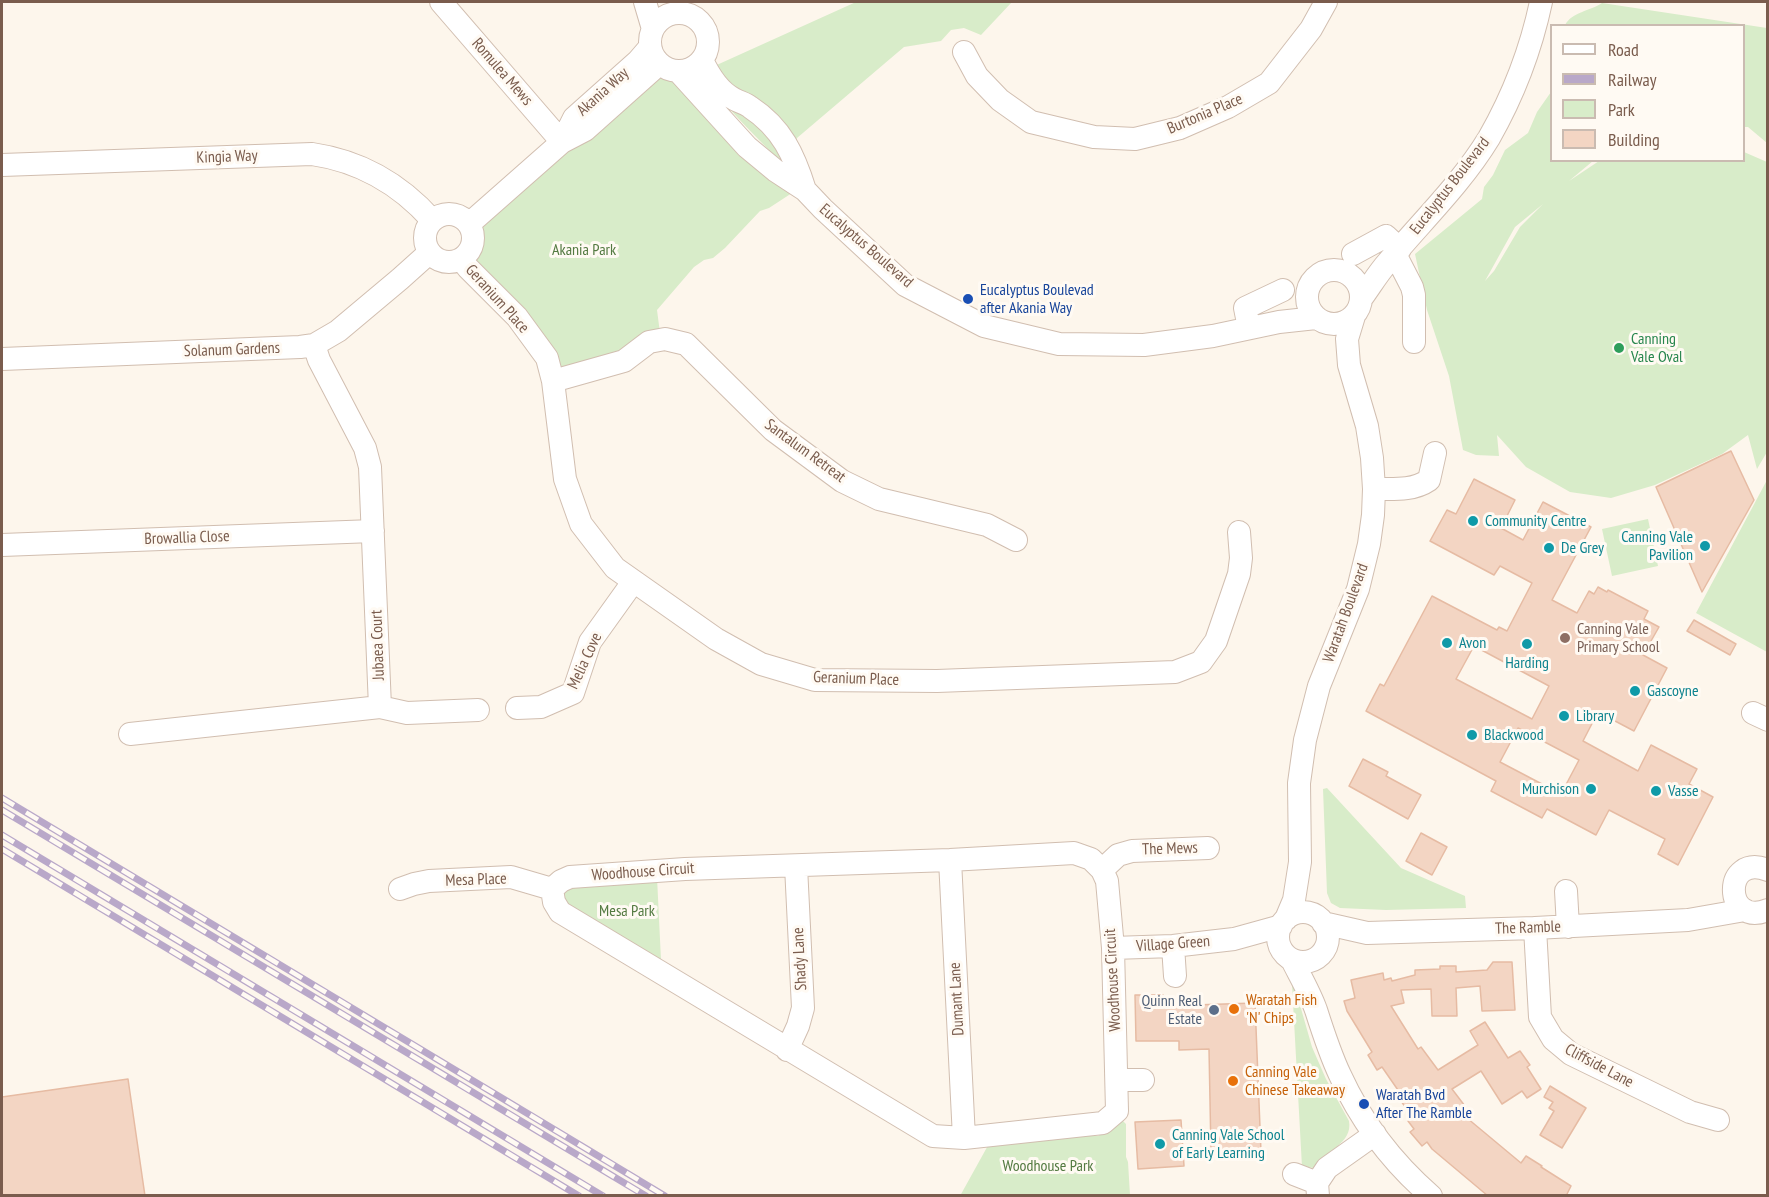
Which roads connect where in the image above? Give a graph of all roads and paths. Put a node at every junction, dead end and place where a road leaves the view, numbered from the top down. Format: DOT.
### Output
graph roads {
  1 [pos="441,2"];
  2 [pos="645,2"];
  3 [pos="1326,2"];
  4 [pos="1540,2"];
  5 [pos="670,7"];
  6 [pos="964,52"];
  7 [pos="660,53"];
  8 [pos="702,60"];
  9 [pos="562,142"];
  10 [pos="2,165"];
  11 [pos="805,190"];
  12 [pos="432,220"];
  13 [pos="469,224"];
  14 [pos="429,253"];
  15 [pos="1394,256"];
  16 [pos="461,259"];
  17 [pos="1351,264"];
  18 [pos="1283,290"];
  19 [pos="1306,296"];
  20 [pos="1358,308"];
  21 [pos="1318,320"];
  22 [pos="1279,322"];
  23 [pos="1249,328"];
  24 [pos="1413,342"];
  25 [pos="314,345"];
  26 [pos="2,359"];
  27 [pos="1349,365"];
  28 [pos="553,381"];
  29 [pos="1435,453"];
  30 [pos="1374,489"];
  31 [pos="373,531"];
  32 [pos="1239,532"];
  33 [pos="1016,540"];
  34 [pos="2,545"];
  35 [pos="633,582"];
  36 [pos="380,707"];
  37 [pos="517,708"];
  38 [pos="478,710"];
  39 [pos="130,734"];
  40 [pos="1208,848"];
  41 [pos="1767,849"];
  42 [pos="950,860"];
  43 [pos="1300,862"];
  44 [pos="796,866"];
  45 [pos="1760,868"];
  46 [pos="1102,870"];
  47 [pos="552,889"];
  48 [pos="400,890"];
  49 [pos="1733,890"];
  50 [pos="1566,891"];
  51 [pos="1760,912"];
  52 [pos="1319,919"];
  53 [pos="1688,920"];
  54 [pos="1284,922"];
  55 [pos="1568,927"];
  56 [pos="1535,928"];
  57 [pos="1367,933"];
  58 [pos="1234,939"];
  59 [pos="1173,946"];
  60 [pos="1113,948"];
  61 [pos="1322,952"];
  62 [pos="1287,956"];
  63 [pos="1175,976"];
  64 [pos="1316,1008"];
  65 [pos="787,1050"];
  66 [pos="1117,1080"];
  67 [pos="1143,1080"];
  68 [pos="1718,1120"];
  69 [pos="1375,1134"];
  70 [pos="964,1138"];
  71 [pos="1294,1174"];
  72 [pos="1318,1189"];
  73 [pos="1431,1196"];
  1 -- 9 [label="street, Romulea Mews"];
  2 -- 7 [label="street, Eucalyptus Boulevard"];
  3 -- 6 [label="street, Burtonia Place"];
  4 -- 15 [label="street, Eucalyptus Boulevard"];
  5 -- 7 [label="street"];
  5 -- 8 [label="street"];
  7 -- 8 [label="street"];
  7 -- 9 [label="street, Akania Way"];
  7 -- 11 [label="street, Eucalyptus Boulevard"];
  8 -- 11 [label="street, Eucalyptus Boulevard"];
  9 -- 13 [label="street, Akania Way"];
  10 -- 12 [label="street, Kingia Way"];
  11 -- 23 [label="street, Eucalyptus Boulevard"];
  12 -- 13 [label="street"];
  12 -- 14 [label="street"];
  13 -- 16 [label="street"];
  14 -- 16 [label="street"];
  14 -- 25 [label="street, Solanum Gardens"];
  15 -- 17 [label="street"];
  15 -- 20 [label="street, Eucalyptus Boulevard"];
  15 -- 24 [label="street"];
  16 -- 28 [label="street, Geranium Place"];
  17 -- 19 [label="street"];
  17 -- 20 [label="street"];
  18 -- 23 [label="street"];
  19 -- 21 [label="street"];
  19 -- 22 [label="street"];
  20 -- 21 [label="street, Eucalyptus Boulevard"];
  20 -- 27 [label="street, Waratah Boulevard"];
  21 -- 22 [label="street, Eucalyptus Boulevard"];
  21 -- 27 [label="street, Waratah Boulevard"];
  22 -- 23 [label="street, Eucalyptus Boulevard"];
  25 -- 26 [label="street, Solanum Gardens"];
  25 -- 31 [label="street, Jubaea Court"];
  27 -- 30 [label="street, Waratah Boulevard"];
  28 -- 33 [label="street, Santalum Retreat"];
  28 -- 35 [label="street, Geranium Place"];
  29 -- 30 [label="street"];
  30 -- 43 [label="street, Waratah Boulevard"];
  31 -- 34 [label="street, Browallia Close"];
  31 -- 36 [label="street, Jubaea Court"];
  32 -- 35 [label="street, Geranium Place"];
  35 -- 37 [label="street, Melia Cove"];
  36 -- 38 [label="street"];
  36 -- 39 [label="street"];
  40 -- 46 [label="street, The Mews"];
  41 -- 45 [label="street"];
  42 -- 44 [label="street, Woodhouse Circuit"];
  42 -- 46 [label="street, Woodhouse Circuit"];
  42 -- 70 [label="street, Dumant Lane"];
  43 -- 52 [label="street, Waratah Boulevard"];
  43 -- 54 [label="street, Waratah Boulevard"];
  44 -- 47 [label="street, Woodhouse Circuit"];
  44 -- 65 [label="street, Shady Lane"];
  45 -- 49 [label="street"];
  46 -- 60 [label="street, Woodhouse Circuit"];
  47 -- 48 [label="street, Mesa Place"];
  47 -- 65 [label="street, Woodhouse Circuit"];
  49 -- 51 [label="street"];
  49 -- 53 [label="street"];
  50 -- 55 [label="street"];
  51 -- 53 [label="street, The Ramble"];
  52 -- 54 [label="street"];
  52 -- 57 [label="street, The Ramble"];
  52 -- 61 [label="street, Waratah Boulevard"];
  53 -- 55 [label="street, The Ramble"];
  54 -- 58 [label="street, Village Green"];
  54 -- 62 [label="street, Waratah Boulevard"];
  55 -- 56 [label="street, The Ramble"];
  56 -- 57 [label="street, The Ramble"];
  56 -- 68 [label="street, Cliffside Lane"];
  57 -- 61 [label="street, The Ramble"];
  58 -- 59 [label="street, Village Green"];
  58 -- 62 [label="street, Village Green"];
  59 -- 60 [label="street, Village Green"];
  59 -- 63 [label="street"];
  60 -- 66 [label="street, Woodhouse Circuit"];
  61 -- 62 [label="street"];
  61 -- 64 [label="street, Waratah Boulevard"];
  62 -- 64 [label="street, Waratah Boulevard"];
  64 -- 69 [label="street, Waratah Boulevard"];
  65 -- 70 [label="street, Woodhouse Circuit"];
  66 -- 67 [label="street"];
  66 -- 70 [label="street, Woodhouse Circuit"];
  69 -- 72 [label="street"];
  69 -- 73 [label="street, Waratah Boulevard"];
  71 -- 72 [label="street"];
}
